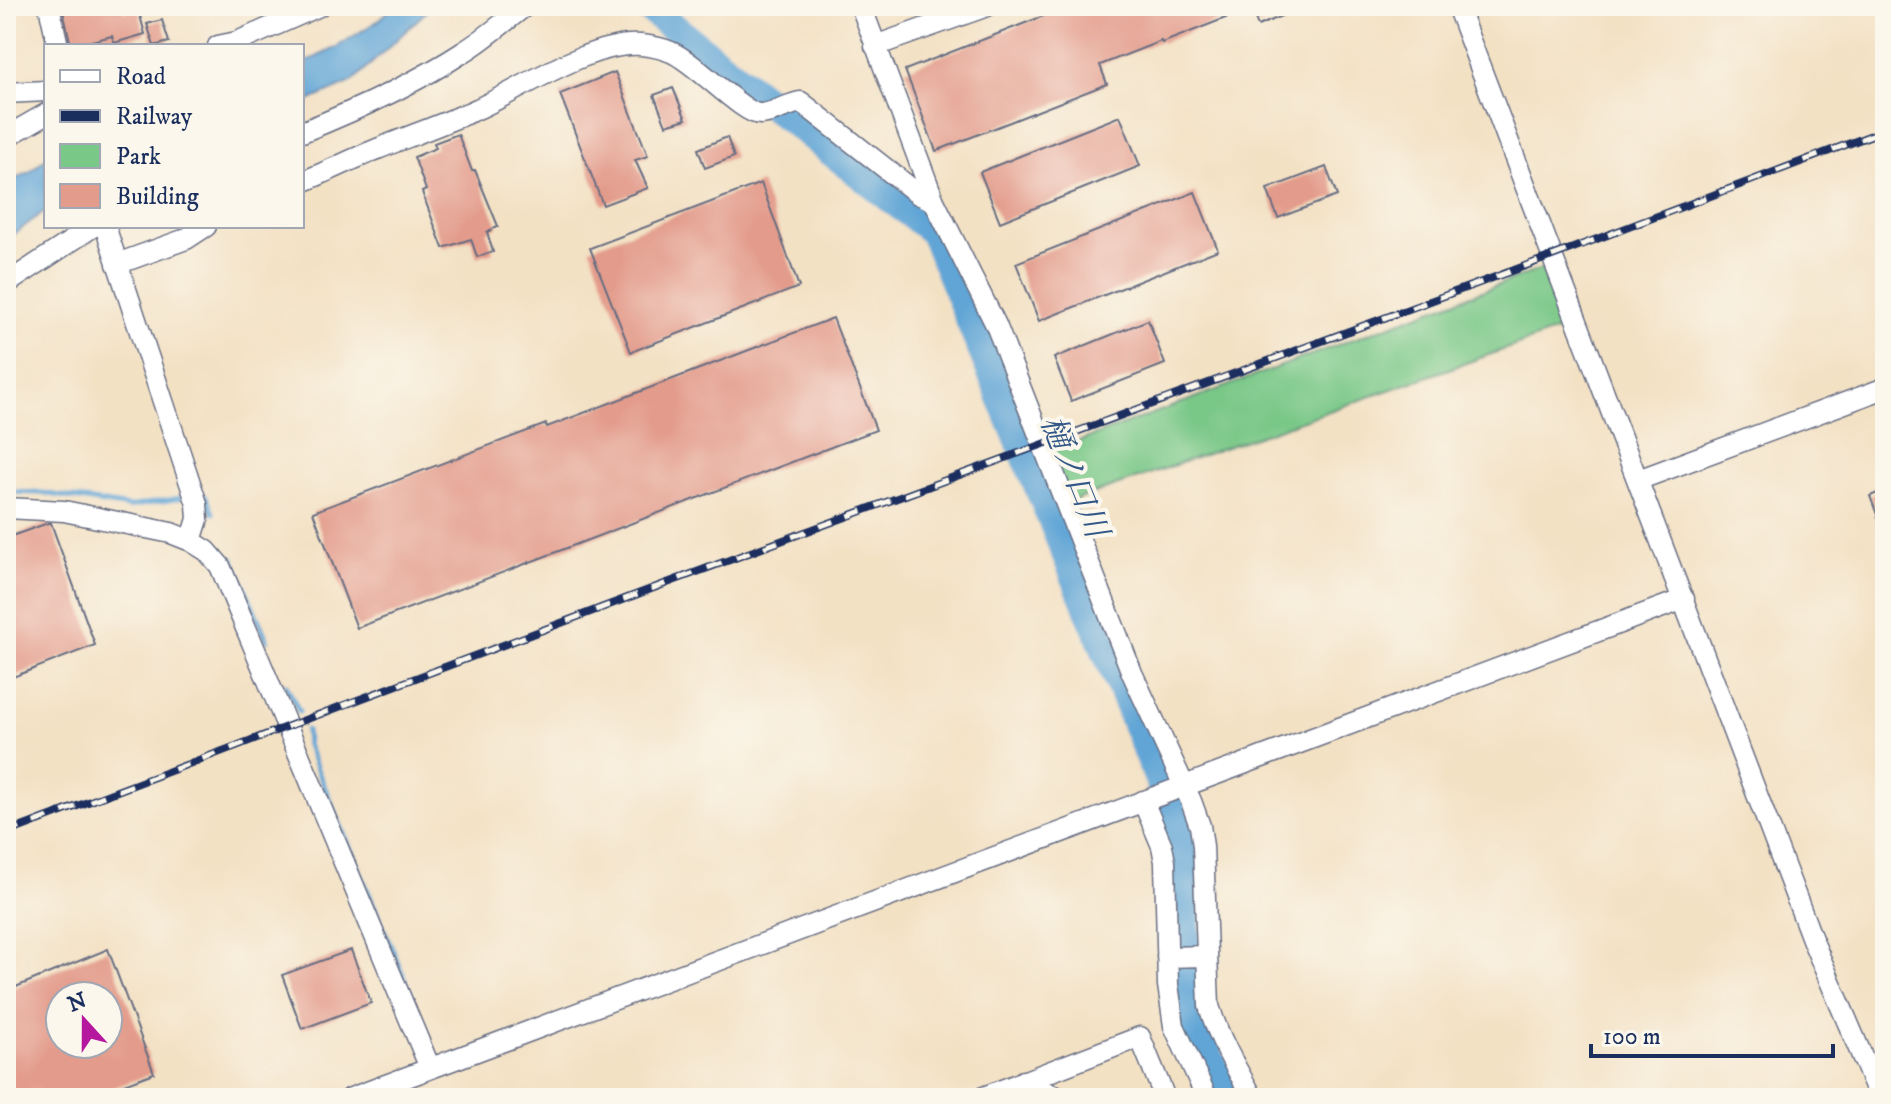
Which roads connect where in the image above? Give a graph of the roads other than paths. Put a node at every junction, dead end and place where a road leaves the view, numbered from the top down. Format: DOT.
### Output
graph roads {
  1 [pos="49,6"];
  2 [pos="319,6"];
  3 [pos="525,6"];
  4 [pos="861,6"];
  5 [pos="987,6"];
  6 [pos="1457,6"];
  7 [pos="58,44"];
  8 [pos="228,44"];
  9 [pos="875,46"];
  10 [pos="44,91"];
  11 [pos="6,93"];
  12 [pos="44,115"];
  13 [pos="304,131"];
  14 [pos="6,137"];
  15 [pos="304,181"];
  16 [pos="934,201"];
  17 [pos="91,228"];
  18 [pos="106,228"];
  19 [pos="203,228"];
  20 [pos="117,264"];
  21 [pos="6,284"];
  22 [pos="1885,388"];
  23 [pos="1638,480"];
  24 [pos="6,508"];
  25 [pos="191,541"];
  26 [pos="1684,599"];
  27 [pos="1180,787"];
  28 [pos="1147,800"];
  29 [pos="1202,956"];
  30 [pos="1169,957"];
  31 [pos="430,1068"];
  32 [pos="1023,1081"];
  33 [pos="351,1098"];
  34 [pos="981,1098"];
  35 [pos="1059,1098"];
  36 [pos="1165,1098"];
  37 [pos="1207,1098"];
  38 [pos="1253,1098"];
  39 [pos="1880,1098"];
  1 -- 7 [label="street"];
  2 -- 8 [label="street"];
  3 -- 13 [label="street"];
  4 -- 9 [label="street"];
  5 -- 9 [label="street"];
  6 -- 23 [label="street"];
  9 -- 16 [label="street"];
  10 -- 11 [label="street"];
  12 -- 14 [label="street"];
  15 -- 16 [label="street"];
  16 -- 27 [label="street"];
  17 -- 21 [label="street"];
  18 -- 20 [label="street"];
  19 -- 20 [label="street"];
  20 -- 25 [label="street"];
  22 -- 23 [label="street"];
  23 -- 26 [label="street"];
  24 -- 25 [label="street"];
  25 -- 31 [label="street"];
  26 -- 27 [label="street"];
  26 -- 39 [label="street"];
  27 -- 28 [label="street"];
  27 -- 29 [label="street"];
  28 -- 30 [label="street"];
  28 -- 31 [label="street"];
  29 -- 30 [label="street"];
  29 -- 38 [label="street"];
  30 -- 37 [label="street"];
  31 -- 33 [label="street"];
  32 -- 34 [label="street"];
  32 -- 35 [label="street"];
  32 -- 36 [label="street"];
}
